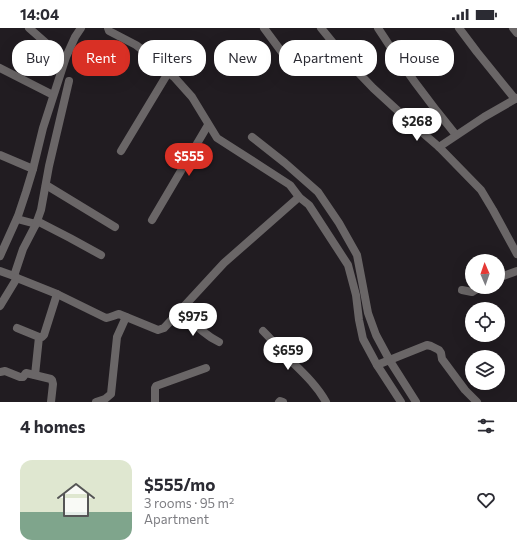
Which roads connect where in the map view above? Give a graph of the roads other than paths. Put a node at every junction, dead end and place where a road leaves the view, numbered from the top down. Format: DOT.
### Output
graph roads {
  1 [pos="29,28"];
  2 [pos="81,28"];
  3 [pos="264,28"];
  4 [pos="321,28"];
  5 [pos="378,28"];
  6 [pos="459,28"];
  7 [pos="513,28"];
  8 [pos="109,30"];
  9 [pos="517,33"];
  10 [pos="138,46"];
  11 [pos="279,48"];
  12 [pos="66,59"];
  13 [pos="0,68"];
  14 [pos="166,76"];
  15 [pos="171,76"];
  16 [pos="69,81"];
  17 [pos="54,95"];
  18 [pos="516,99"];
  19 [pos="51,106"];
  20 [pos="61,110"];
  21 [pos="208,125"];
  22 [pos="456,135"];
  23 [pos="252,137"];
  24 [pos="439,147"];
  25 [pos="121,151"];
  26 [pos="0,155"];
  27 [pos="33,169"];
  28 [pos="298,176"];
  29 [pos="291,184"];
  30 [pos="46,185"];
  31 [pos="299,197"];
  32 [pos="19,219"];
  33 [pos="152,220"];
  34 [pos="36,223"];
  35 [pos="115,227"];
  36 [pos="517,254"];
  37 [pos="101,255"];
  38 [pos="0,256"];
  39 [pos="0,271"];
  40 [pos="517,271"];
  41 [pos="505,275"];
  42 [pos="14,277"];
  43 [pos="358,286"];
  44 [pos="462,290"];
  45 [pos="465,291"];
  46 [pos="57,294"];
  47 [pos="0,306"];
  48 [pos="180,310"];
  49 [pos="126,317"];
  50 [pos="17,328"];
  51 [pos="263,331"];
  52 [pos="39,337"];
  53 [pos="219,342"];
  54 [pos="383,363"];
  55 [pos="206,368"];
  56 [pos="0,372"];
  57 [pos="35,375"];
  58 [pos="51,402"];
  59 [pos="96,402"];
  60 [pos="155,402"];
  61 [pos="279,402"];
  62 [pos="283,402"];
  63 [pos="326,402"];
  64 [pos="401,402"];
  65 [pos="416,402"];
  66 [pos="477,402"];
  1 -- 12 [label="street"];
  2 -- 12 [label="street"];
  3 -- 11 [label="street"];
  4 -- 24 [label="street"];
  5 -- 22 [label="street"];
  6 -- 18 [label="street"];
  7 -- 9 [label="street"];
  8 -- 10 [label="street"];
  12 -- 17 [label="street"];
  13 -- 17 [label="street"];
  14 -- 25 [label="street"];
  15 -- 21 [label="street"];
  16 -- 20 [label="street"];
  17 -- 19 [label="street"];
  18 -- 22 [label="street"];
  19 -- 20 [label="street"];
  19 -- 27 [label="street"];
  20 -- 30 [label="street"];
  21 -- 29 [label="street"];
  21 -- 33 [label="street"];
  22 -- 24 [label="street"];
  23 -- 28 [label="street"];
  24 -- 36 [label="street"];
  26 -- 27 [label="street"];
  27 -- 32 [label="street"];
  28 -- 29 [label="street"];
  28 -- 43 [label="street"];
  29 -- 31 [label="street"];
  30 -- 34 [label="street"];
  30 -- 35 [label="street"];
  31 -- 43 [label="street"];
  31 -- 48 [label="street"];
  32 -- 34 [label="street"];
  32 -- 38 [label="street"];
  34 -- 37 [label="street"];
  34 -- 42 [label="street"];
  39 -- 42 [label="street"];
  40 -- 41 [label="street"];
  42 -- 46 [label="street"];
  42 -- 47 [label="street"];
  43 -- 54 [label="street"];
  43 -- 54 [label="street"];
  44 -- 45 [label="street"];
  46 -- 49 [label="street"];
  46 -- 52 [label="street"];
  48 -- 49 [label="street"];
  48 -- 53 [label="street"];
  49 -- 59 [label="street"];
  50 -- 52 [label="street"];
  51 -- 63 [label="street"];
  52 -- 57 [label="street"];
  54 -- 64 [label="street"];
  54 -- 65 [label="street"];
  54 -- 66 [label="street"];
  55 -- 60 [label="street"];
  56 -- 57 [label="street"];
  57 -- 58 [label="street"];
  61 -- 62 [label="street"];
}
